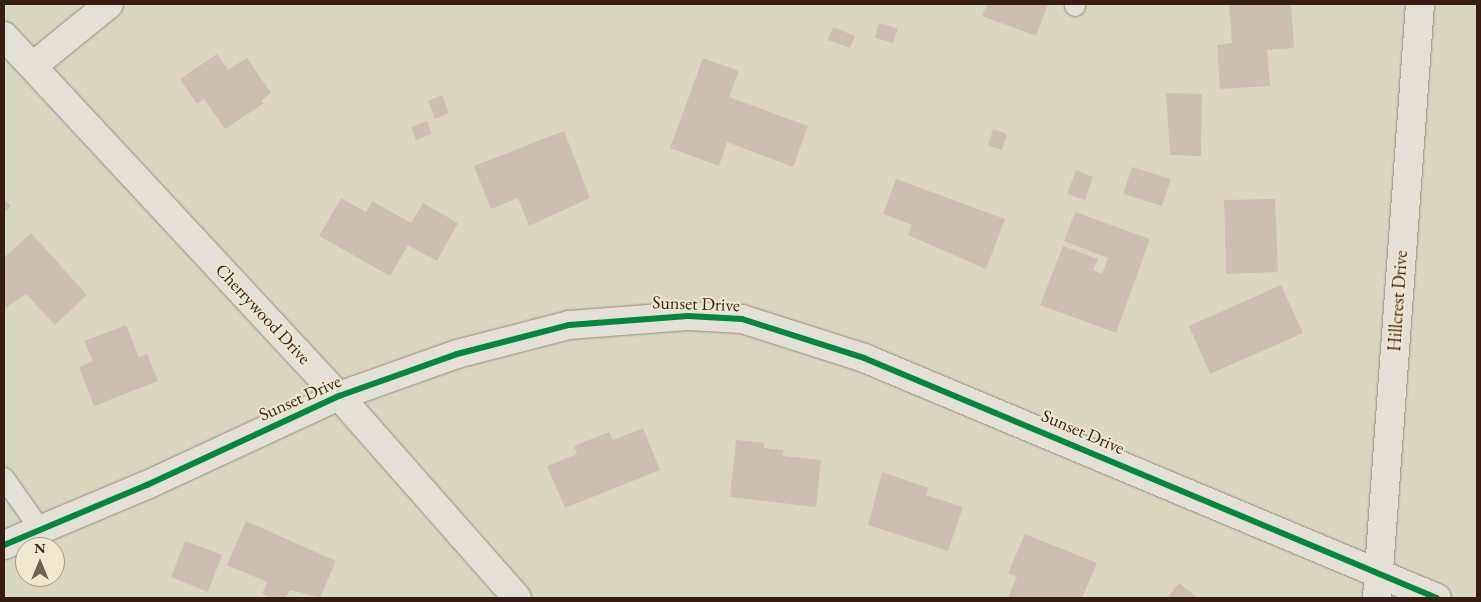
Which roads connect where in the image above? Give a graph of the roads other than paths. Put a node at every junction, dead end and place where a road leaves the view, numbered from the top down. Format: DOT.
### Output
graph roads {
  1 [pos="109,4"];
  2 [pos="1420,4"];
  3 [pos="4,36"];
  4 [pos="34,66"];
  5 [pos="340,396"];
  6 [pos="4,478"];
  7 [pos="40,529"];
  8 [pos="4,545"];
  9 [pos="1379,572"];
  10 [pos="517,598"];
  11 [pos="1377,598"];
  12 [pos="1437,598"];
  1 -- 4 [label="street"];
  2 -- 9 [label="street, Hillcrest Drive"];
  3 -- 4 [label="street, Cherrywood Drive"];
  4 -- 5 [label="street, Cherrywood Drive"];
  5 -- 7 [label="street, Sunset Drive"];
  5 -- 9 [label="street, Sunset Drive"];
  5 -- 10 [label="street, Cherrywood Drive"];
  6 -- 7 [label="lane"];
  7 -- 8 [label="street, Sunset Drive"];
  9 -- 11 [label="street, Hillcrest Drive"];
  9 -- 12 [label="street, Sunset Drive"];
}
